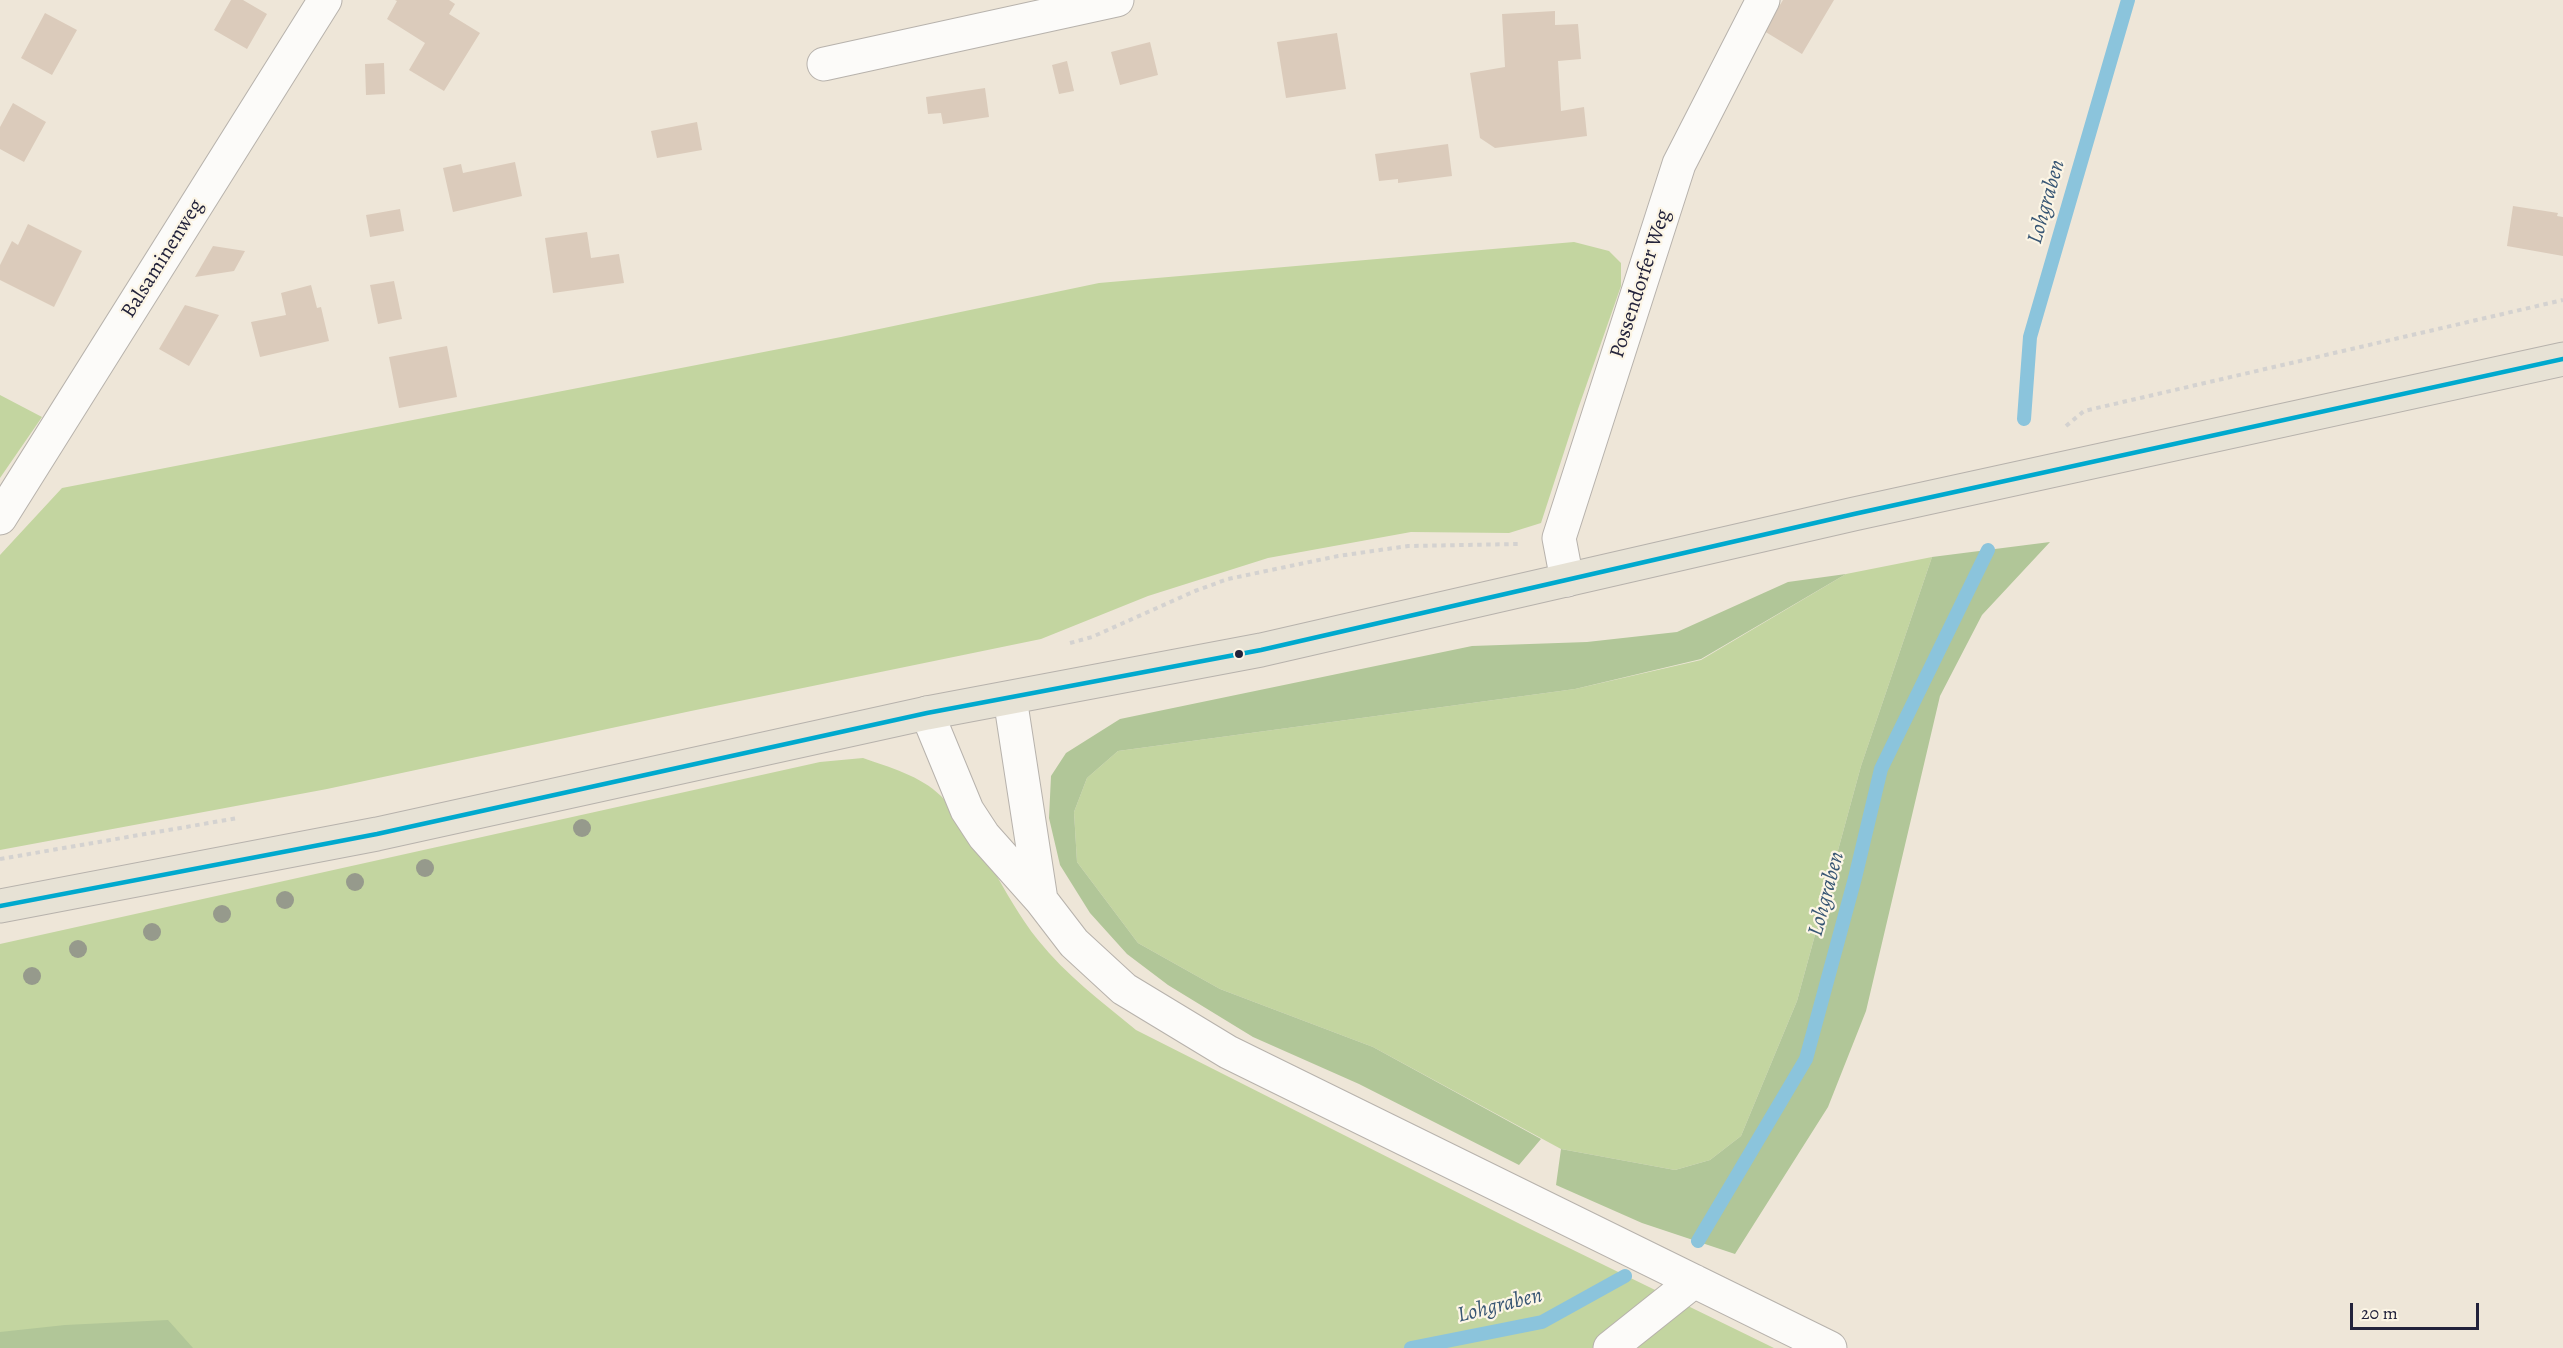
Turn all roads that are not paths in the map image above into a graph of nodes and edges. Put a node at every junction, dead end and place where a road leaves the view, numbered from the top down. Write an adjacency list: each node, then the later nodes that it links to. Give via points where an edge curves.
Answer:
1 (325, 0): 6 (street, Balsaminenweg)
2 (1117, 0): 4 (street)
3 (1763, 0): 7 (street, Possendorfer Weg, via 1679,164 1559,538)
4 (824, 64)
5 (2563, 359): 7 (main road)
6 (0, 518)
7 (1567, 580): 8 (main road, via 1240,655)
8 (1010, 698): 9 (main road); 10 (street)
9 (927, 713): 10 (street, via 967,810 984,836); 11 (main road, via 376,834)
10 (1041, 900): 12 (street, via 1074,943 1124,990 1228,1052)
11 (0, 906)
12 (1694, 1281): 13 (street); 14 (street)
13 (1610, 1348)
14 (1830, 1348)

